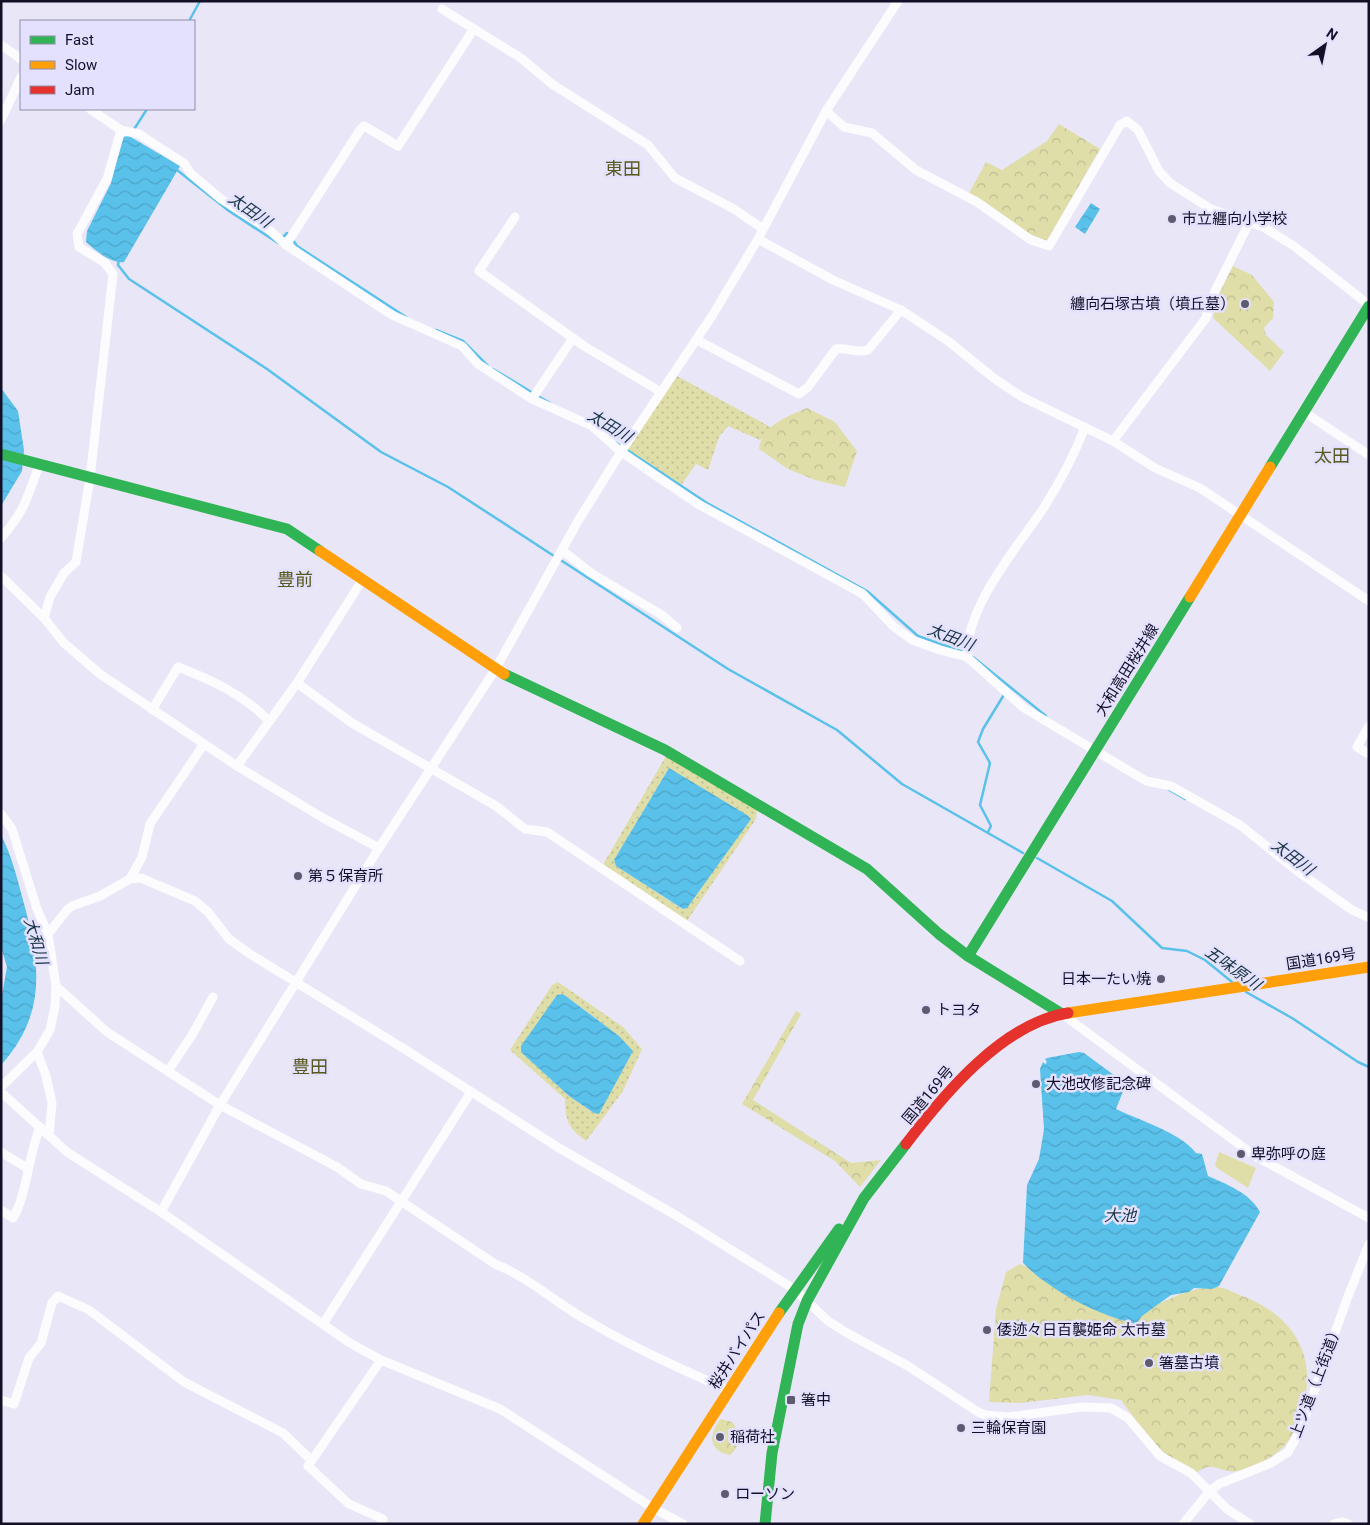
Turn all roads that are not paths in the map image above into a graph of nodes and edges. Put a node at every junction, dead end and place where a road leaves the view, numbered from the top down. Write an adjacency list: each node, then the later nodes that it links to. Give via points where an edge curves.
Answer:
1 (898, 1): 8 (street)
2 (442, 9): 3 (street)
3 (473, 30): 13 (street, via 521,58 552,84 648,146 675,178); 15 (street, via 398,146 364,126 360,130)
4 (1, 45): 5 (street)
5 (20, 58)
6 (20, 79): 9 (street)
7 (91, 110): 10 (street)
8 (826, 111): 12 (street, via 844,126 872,133 916,170 977,202 1031,240 1049,246 1120,125 1127,121 1138,130 1170,183 1211,209); 13 (street)
9 (1, 120)
10 (121, 130): 15 (street, via 139,134 185,164 190,173 221,199 266,227); 29 (street, via 107,179 77,234 80,247 105,263 113,274)
11 (515, 217): 18 (street, via 479,271)
12 (1249, 223): 16 (street, via 1263,227 1294,246); 24 (street, via 1215,291 1206,318)
13 (764, 229): 14 (street)
14 (758, 239): 17 (street, via 833,280); 19 (street)
15 (286, 245): 21 (street, via 392,316 462,346 478,364)
16 (1369, 306): 22 (main road, 大和高田桜井線)
17 (901, 310): 19 (street, via 868,350 836,349 808,387 799,394); 23 (street, via 1022,397)
18 (573, 338): 20 (street); 21 (street)
19 (697, 340): 20 (street)
20 (661, 392): 25 (street)
21 (532, 399): 25 (street, via 592,426)
22 (1304, 412): 27 (street); 30 (main road, 大和高田桜井線)
23 (1085, 427): 24 (street); 38 (street, via 1066,472 1005,561 970,628)
24 (1113, 441): 30 (street, via 1155,468 1196,486)
25 (621, 452): 32 (street); 38 (street, via 698,504 863,594 893,626 912,640)
26 (1, 454): 28 (main road)
27 (1369, 455)
28 (36, 464): 29 (main road); 31 (street, via 30,498)
29 (90, 478): 34 (main road, via 288,529); 36 (street, via 76,562 64,573 50,597)
30 (1242, 514): 35 (street); 45 (main road, 大和高田桜井線)
31 (1, 538)
32 (562, 550): 37 (street, via 591,573 662,615); 39 (street)
33 (1, 576): 36 (street)
34 (363, 578): 39 (main road); 40 (street)
35 (1369, 601)
36 (44, 618): 41 (street, via 64,643 100,674)
37 (677, 628)
38 (967, 656): 45 (street, via 1024,708)
39 (495, 670): 48 (street); 54 (main road, via 665,750 867,869 938,934)
40 (297, 683): 42 (street); 48 (street, via 352,723)
41 (152, 710): 42 (street, via 178,667 209,679 252,704); 44 (street)
42 (269, 721): 47 (street)
43 (1369, 726): 46 (street, via 1356,746)
44 (204, 744): 47 (street); 51 (street, via 150,824 142,857)
45 (1095, 750): 52 (street, via 1146,781 1171,786 1240,825 1296,870 1352,910); 54 (main road, 大和高田桜井線)
46 (1369, 754)
47 (237, 766): 50 (street)
48 (431, 768): 50 (street); 55 (street, via 496,806 525,829 547,832)
49 (1, 814): 53 (street, via 12,829)
50 (379, 848): 57 (street)
51 (130, 879): 53 (street, via 67,910); 57 (street, via 141,878 195,901 229,939)
52 (1369, 918)
53 (48, 934): 58 (street)
54 (968, 956): 61 (main road)
55 (740, 960)
56 (1369, 967): 60 (main road, 国道169号)
57 (295, 981): 67 (street); 68 (street)
58 (56, 986): 63 (street, via 50,1030); 64 (street, via 107,1032)
59 (213, 997): 64 (street)
60 (1097, 1009): 61 (main road, 国道169号); 62 (street, via 1082,1020)
61 (1062, 1014): 62 (street); 73 (main road, 国道169号, via 1024,1029 981,1059 922,1124)
62 (1084, 1028): 77 (street, via 1255,1156)
63 (37, 1052): 65 (street); 70 (street, via 52,1103)
64 (168, 1071): 68 (street)
65 (1, 1087)
66 (1, 1092): 69 (street)
67 (471, 1092): 74 (street); 79 (street)
68 (220, 1105): 74 (street, via 330,1162 361,1184 386,1191); 76 (street)
69 (40, 1127): 70 (street); 72 (street)
70 (49, 1135): 76 (street, via 67,1152)
71 (1, 1152): 72 (street)
72 (27, 1168): 75 (street, via 13,1218)
73 (864, 1198): 79 (main road, 桜井バイパス); 80 (main road, 国道169号)
74 (402, 1201): 81 (street); 83 (street, via 588,1322)
75 (1, 1210)
76 (161, 1212): 81 (street)
77 (1369, 1218)
78 (1369, 1244): 86 (street, 上ツ道（上街道）, via 1300,1431 1288,1452 1271,1463 1225,1481)
79 (794, 1290): 80 (street); 83 (main road, 桜井バイパス)
80 (807, 1301): 86 (street, via 847,1333 908,1366 985,1415 1008,1417 1082,1407 1111,1408 1128,1418 1160,1456 1191,1473); 91 (main road, 国道169号, via 790,1350 772,1453)
81 (323, 1324): 82 (street)
82 (381, 1360): 85 (street); 87 (street, via 500,1409)
83 (728, 1390): 87 (main road, 桜井バイパス)
84 (1, 1400): 85 (street, via 14,1404 29,1358 40,1343 52,1303 58,1296 89,1310 184,1382 283,1433)
85 (312, 1460): 88 (street, via 308,1466 310,1470 349,1504 383,1519)
86 (1209, 1492): 92 (street, 上ツ道（上街道）); 93 (street)
87 (653, 1508): 89 (main road, 桜井バイパス); 90 (street)
88 (382, 1524)
89 (643, 1524)
90 (683, 1524)
91 (765, 1524)
92 (1183, 1524)
93 (1250, 1524)
94 (1334, 1524): 95 (street)
95 (1348, 1524)

